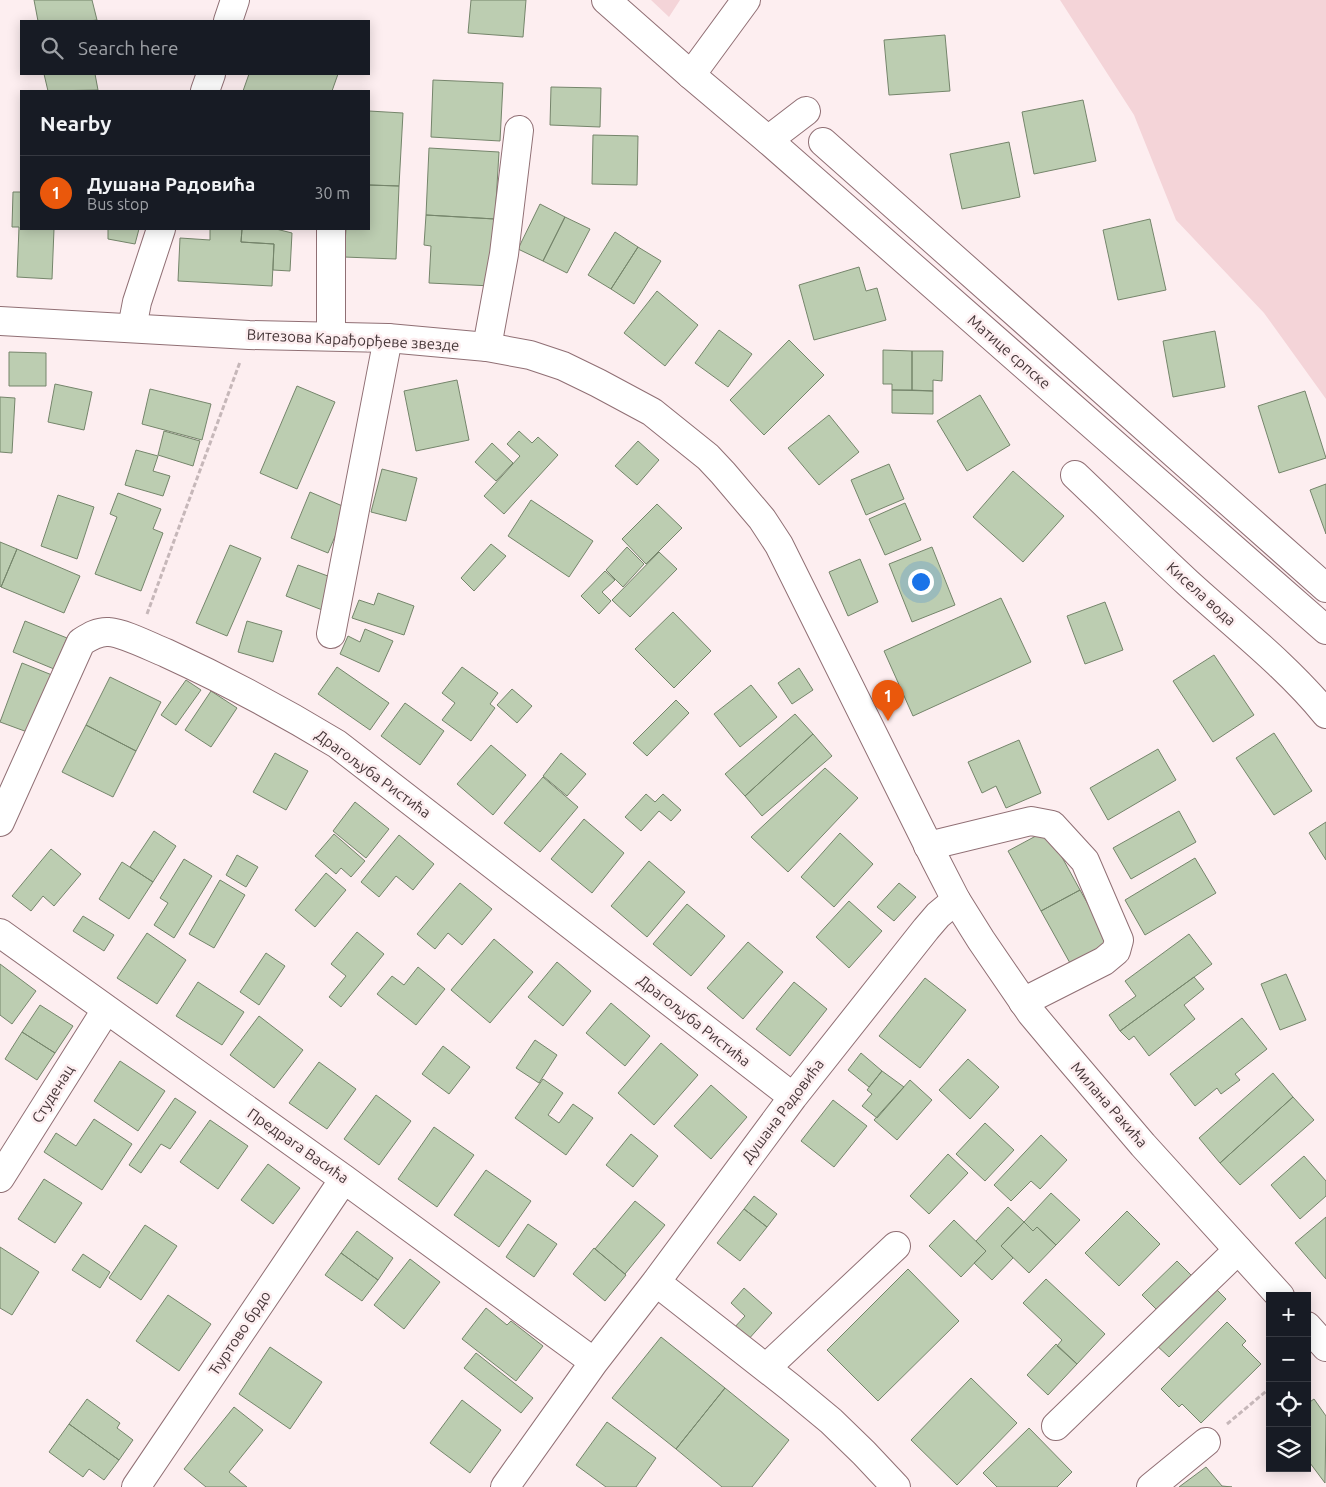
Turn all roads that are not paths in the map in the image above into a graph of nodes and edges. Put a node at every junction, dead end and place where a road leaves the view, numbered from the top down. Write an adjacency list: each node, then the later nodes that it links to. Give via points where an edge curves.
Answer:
1 (235, 0): 4 (street)
2 (606, 0): 6 (street, Матице српске)
3 (746, 0): 6 (street)
4 (228, 20)
5 (211, 75): 7 (street)
6 (691, 75): 10 (street, Матице српске)
7 (205, 90)
8 (806, 111): 10 (street)
9 (518, 130): 18 (street, via 504,254)
10 (768, 140): 21 (street, Матице српске)
11 (823, 142): 20 (street)
12 (161, 230): 15 (street, via 137,302)
13 (331, 230): 16 (street)
14 (0, 322): 15 (street, Витезова Карађорђеве звезде)
15 (132, 328): 16 (street, Витезова Карађорђеве звезде)
16 (331, 336): 17 (street, Витезова Карађорђеве звезде)
17 (388, 338): 18 (street, Витезова Карађорђеве звезде); 22 (street)
18 (487, 347): 25 (street, Витезова Карађорђеве звезде, via 530,355 563,366 652,412 708,457 737,488 779,545)
19 (1075, 475): 23 (street, Кисела вода, via 1254,641)
20 (1326, 588)
21 (1326, 630)
22 (331, 634)
23 (1326, 714)
24 (0, 822): 30 (street, Драгољуба Ристића, via 81,642 93,634 109,632 137,641 222,679 337,744)
25 (928, 846): 26 (street, Витезова Карађорђеве звезде); 28 (street, via 1031,820 1052,825 1085,861 1119,940 1116,951 1104,961)
26 (956, 900): 28 (street, Милана Ракића); 30 (street, Душана Радовића, via 926,929)
27 (0, 933): 29 (street, Предрага Васића)
28 (1024, 1002): 34 (street, Милана Ракића, via 1137,1138)
29 (106, 1010): 31 (street, Студенац); 32 (street, Предрага Васића)
30 (793, 1097): 35 (street, Душана Радовића)
31 (0, 1178)
32 (344, 1179): 39 (street, Предрага Васића); 43 (street, Ћуртово брдо)
33 (896, 1246): 40 (street)
34 (1238, 1250): 36 (street, Милана Ракића); 41 (street)
35 (656, 1282): 39 (street, Душана Радовића); 40 (street)
36 (1276, 1292)
37 (1311, 1330): 38 (street)
38 (1326, 1347)
39 (594, 1362): 44 (street, Душана Радовића)
40 (766, 1368): 45 (street, via 831,1421)
41 (1056, 1426)
42 (1206, 1442): 46 (street)
43 (136, 1487)
44 (505, 1487)
45 (896, 1487)
46 (1151, 1487)

